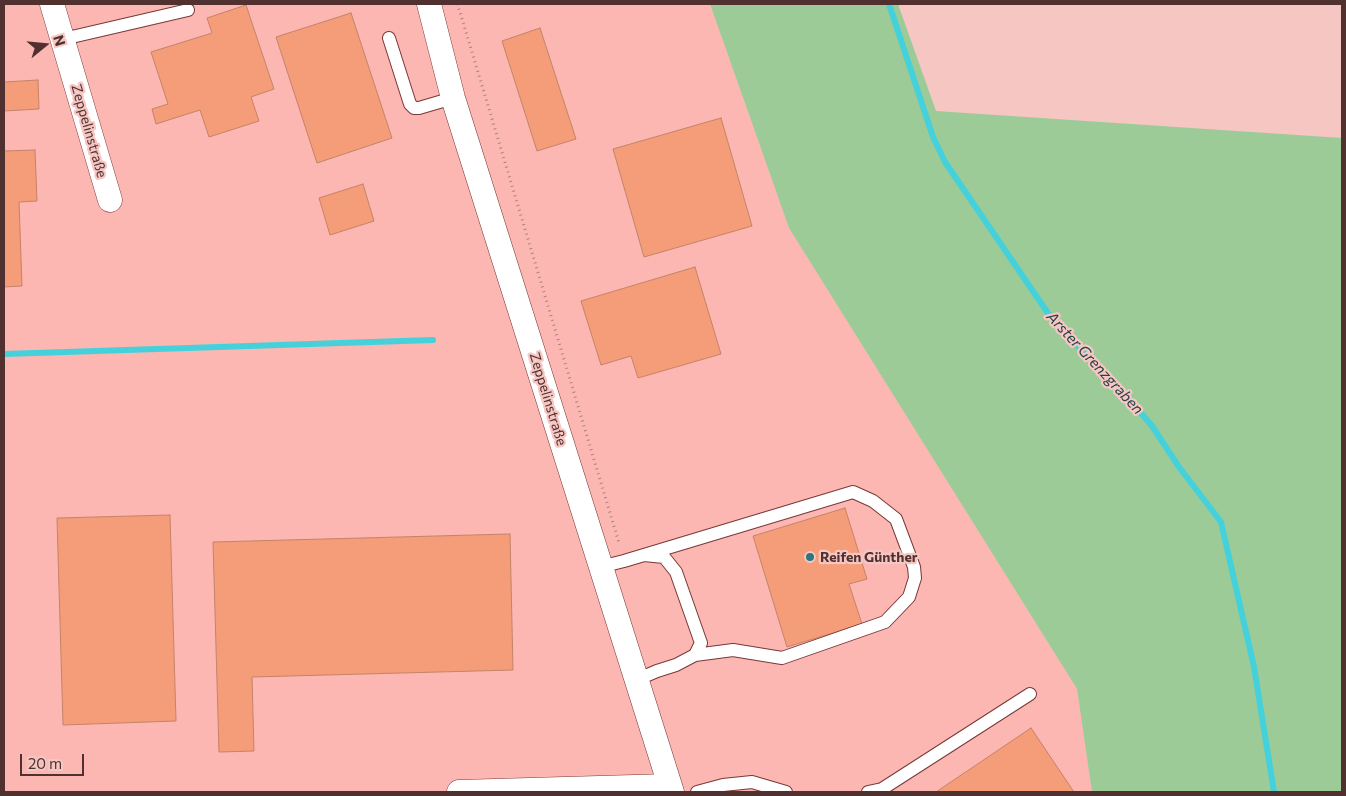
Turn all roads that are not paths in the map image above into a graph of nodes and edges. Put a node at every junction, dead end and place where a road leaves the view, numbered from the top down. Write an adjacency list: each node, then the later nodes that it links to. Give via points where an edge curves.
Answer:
1 (52, 4): 5 (street, Zeppelinstraße)
2 (430, 4): 6 (street, Zeppelinstraße)
3 (188, 10): 5 (lane)
4 (389, 38): 6 (lane, via 414,108)
5 (62, 39): 7 (street, Zeppelinstraße)
6 (453, 98): 9 (street, Zeppelinstraße)
7 (110, 200)
8 (644, 555): 9 (lane); 10 (lane, via 664,557 676,572 701,643); 10 (lane, via 853,492 896,519 916,578 909,597 885,622 782,658 733,650)
9 (600, 567): 11 (street, Zeppelinstraße)
10 (695, 655): 11 (lane)
11 (636, 680): 13 (street, Zeppelinstraße)
12 (1030, 694): 18 (lane, via 882,789)
13 (670, 789): 15 (street)
14 (459, 792): 15 (street)
15 (500, 792)
16 (697, 792): 17 (lane, via 752,782)
17 (786, 792)
18 (868, 792)

